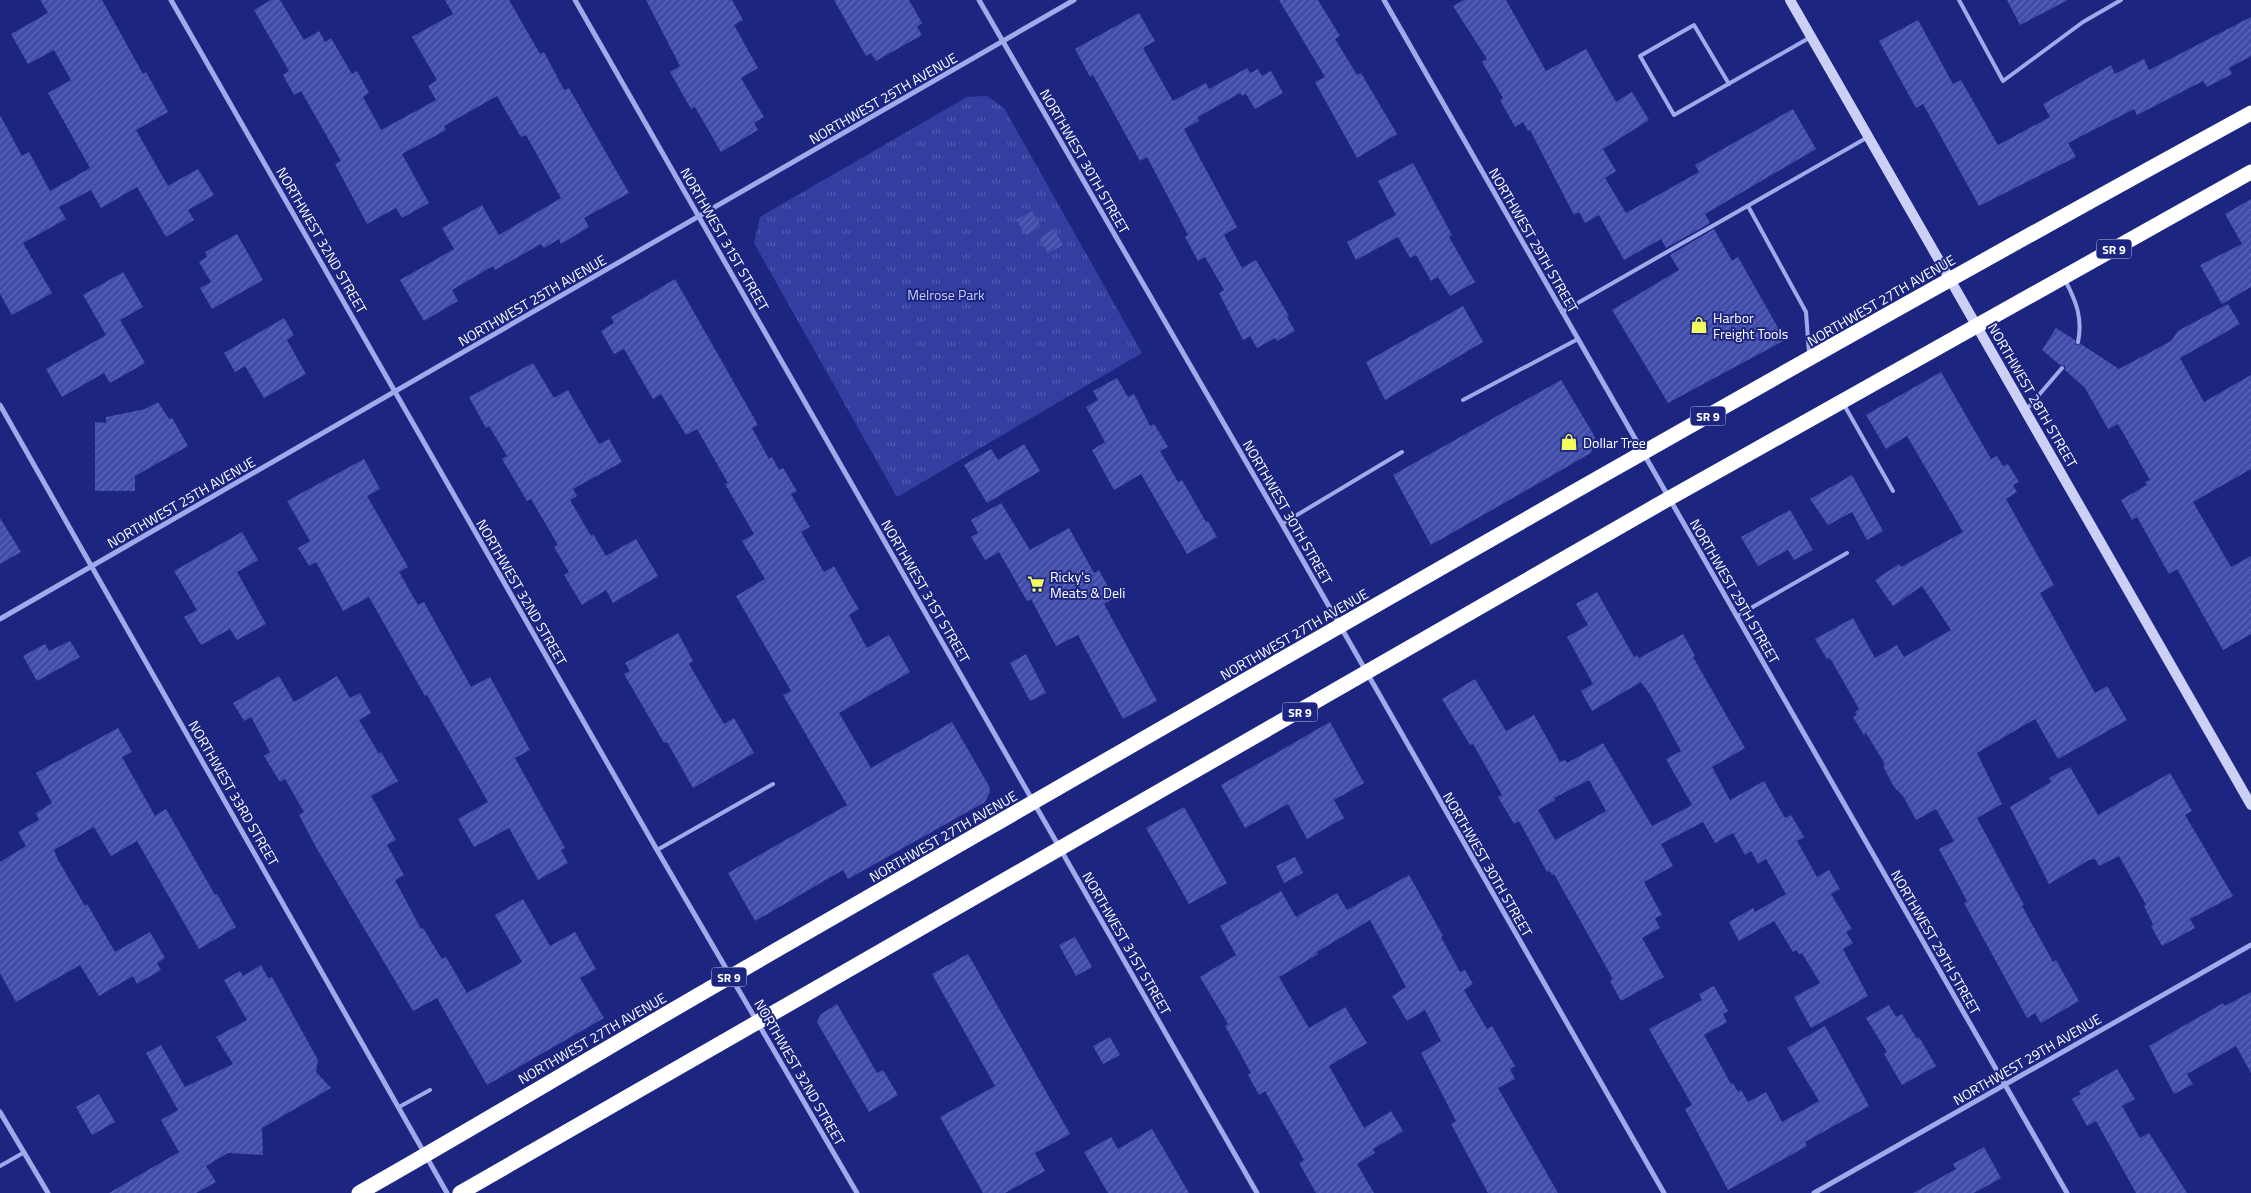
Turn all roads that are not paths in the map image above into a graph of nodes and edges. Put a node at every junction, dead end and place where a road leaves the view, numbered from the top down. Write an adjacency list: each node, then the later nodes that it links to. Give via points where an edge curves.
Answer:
1 (171, 0): 25 (street, NORTHWEST 32ND STREET)
2 (575, 0): 16 (street, NORTHWEST 31ST STREET)
3 (979, 0): 10 (street, NORTHWEST 30TH STREET)
4 (1074, 0): 10 (street, NORTHWEST 25TH AVENUE)
5 (1384, 0): 19 (street, NORTHWEST 29TH STREET)
6 (1790, 0): 9 (street, NORTHWEST 28TH STREET)
7 (1959, 0): 8 (lane, via 2003,81 2083,22)
8 (2121, 0)
9 (1811, 36): 11 (lane); 13 (street, NORTHWEST 28TH STREET)
10 (1002, 42): 16 (street, NORTHWEST 25TH AVENUE); 34 (street, NORTHWEST 30TH STREET)
11 (1729, 84): 11 (lane, via 1674,115 1640,56 1694,24)
12 (2251, 113): 18 (highway, NORTHWEST 27TH AVENUE / SR 9)
13 (1869, 136): 15 (lane); 18 (street, NORTHWEST 28TH STREET)
14 (2251, 172): 17 (highway, SR 9)
15 (1748, 206): 19 (lane); 23 (lane, via 1806,312)
16 (699, 217): 25 (street, NORTHWEST 25TH AVENUE); 42 (street, NORTHWEST 31ST STREET)
17 (2064, 277): 20 (highway, SR 9); 22 (lane, via 2078,304 2081,328)
18 (1950, 279): 20 (street, NORTHWEST 28TH STREET); 23 (highway, NORTHWEST 27TH AVENUE / SR 9)
19 (1562, 312): 21 (street, NORTHWEST 29TH STREET)
20 (1977, 326): 27 (highway, SR 9); 29 (street, NORTHWEST 28TH STREET)
21 (1578, 339): 26 (lane); 31 (street, NORTHWEST 29TH STREET)
22 (2078, 342)
23 (1809, 359): 31 (highway, NORTHWEST 27TH AVENUE / SR 9)
24 (2062, 368): 29 (lane)
25 (395, 391): 36 (street, NORTHWEST 25TH AVENUE); 45 (street, NORTHWEST 32ND STREET)
26 (1463, 400)
27 (1842, 401): 32 (lane); 33 (highway, SR 9)
28 (0, 405): 36 (street, NORTHWEST 33RD STREET)
29 (2026, 410): 43 (street, NORTHWEST 28TH STREET)
30 (1402, 452): 34 (lane)
31 (1642, 454): 33 (street, NORTHWEST 29TH STREET); 39 (highway, NORTHWEST 27TH AVENUE / SR 9)
32 (1893, 491)
33 (1668, 499): 37 (street, NORTHWEST 29TH STREET); 40 (highway, SR 9)
34 (1282, 524): 39 (street, NORTHWEST 30TH STREET)
35 (1847, 553): 37 (lane)
36 (92, 566): 38 (street, NORTHWEST 25TH AVENUE); 51 (street, NORTHWEST 33RD STREET)
37 (1737, 616): 49 (street, NORTHWEST 29TH STREET)
38 (0, 619)
39 (1340, 626): 40 (street, NORTHWEST 30TH STREET); 42 (highway, NORTHWEST 27TH AVENUE / SR 9)
40 (1367, 673): 44 (highway, SR 9); 62 (street, NORTHWEST 30TH STREET)
41 (773, 784): 45 (lane)
42 (1034, 803): 44 (street, NORTHWEST 31ST STREET); 47 (highway, NORTHWEST 27TH AVENUE / SR 9)
43 (2251, 805)
44 (1060, 849): 48 (highway, SR 9); 61 (street, NORTHWEST 31ST STREET)
45 (657, 850): 47 (street, NORTHWEST 32ND STREET)
46 (2251, 945): 49 (street, NORTHWEST 29TH AVENUE)
47 (731, 976): 48 (street, NORTHWEST 32ND STREET); 54 (highway, NORTHWEST 27TH AVENUE / SR 9)
48 (758, 1023): 59 (highway, SR 9); 60 (street, NORTHWEST 32ND STREET)
49 (2004, 1084): 63 (street, NORTHWEST 29TH AVENUE); 64 (street, NORTHWEST 29TH STREET)
50 (430, 1090): 51 (lane)
51 (399, 1107): 54 (street, NORTHWEST 33RD STREET)
52 (0, 1112): 53 (street)
53 (23, 1153): 55 (lane); 56 (street)
54 (426, 1154): 57 (highway, NORTHWEST 27TH AVENUE / SR 9); 58 (street, NORTHWEST 33RD STREET)
55 (0, 1166)
56 (48, 1193)
57 (359, 1193)
58 (447, 1193)
59 (460, 1193)
60 (857, 1193)
61 (1257, 1193)
62 (1664, 1193)
63 (1814, 1193)
64 (2067, 1193)

